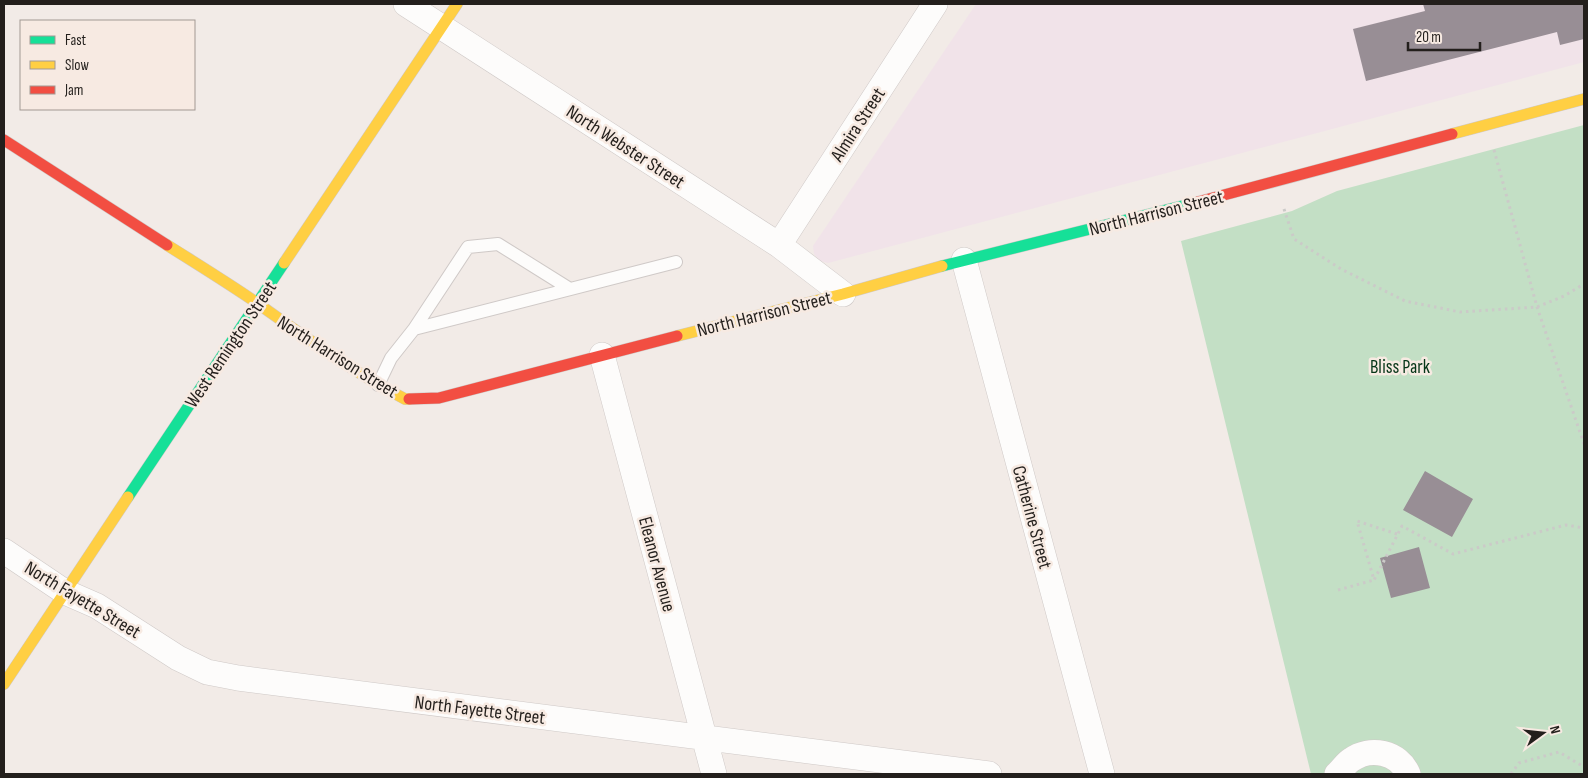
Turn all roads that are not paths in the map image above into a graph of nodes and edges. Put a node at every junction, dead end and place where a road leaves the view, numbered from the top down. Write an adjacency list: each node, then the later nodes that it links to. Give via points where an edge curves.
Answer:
1 (406, 4): 4 (street, North Webster Street)
2 (457, 4): 4 (street, West Remington Street)
3 (935, 4): 7 (street, Almira Street)
4 (442, 27): 7 (street, North Webster Street); 12 (street, West Remington Street)
5 (1584, 99): 8 (street, North Harrison Street)
6 (4, 140): 12 (street, North Harrison Street)
7 (780, 245): 11 (street, North Webster Street)
8 (964, 260): 11 (street, North Harrison Street); 22 (street, Catherine Street)
9 (676, 262): 10 (lane)
10 (570, 289): 13 (lane); 13 (lane, via 498,244 468,247)
11 (843, 294): 14 (street, North Harrison Street)
12 (257, 303): 15 (street, North Harrison Street); 17 (street, West Remington Street)
13 (414, 329): 15 (lane, via 392,358)
14 (602, 355): 15 (street, North Harrison Street, via 439,398 405,398); 19 (street, Eleanor Avenue)
15 (378, 385)
16 (4, 551): 17 (street, North Fayette Street)
17 (66, 592): 18 (street, West Remington Street); 19 (street, North Fayette Street, via 97,606 178,658 207,672)
18 (4, 684)
19 (704, 738): 20 (street, Eleanor Avenue); 21 (street, North Fayette Street)
20 (714, 774)
21 (989, 774)
22 (1102, 774)
23 (1337, 774): 24 (street, via 1352,759 1384,752 1397,759)
24 (1408, 774)

